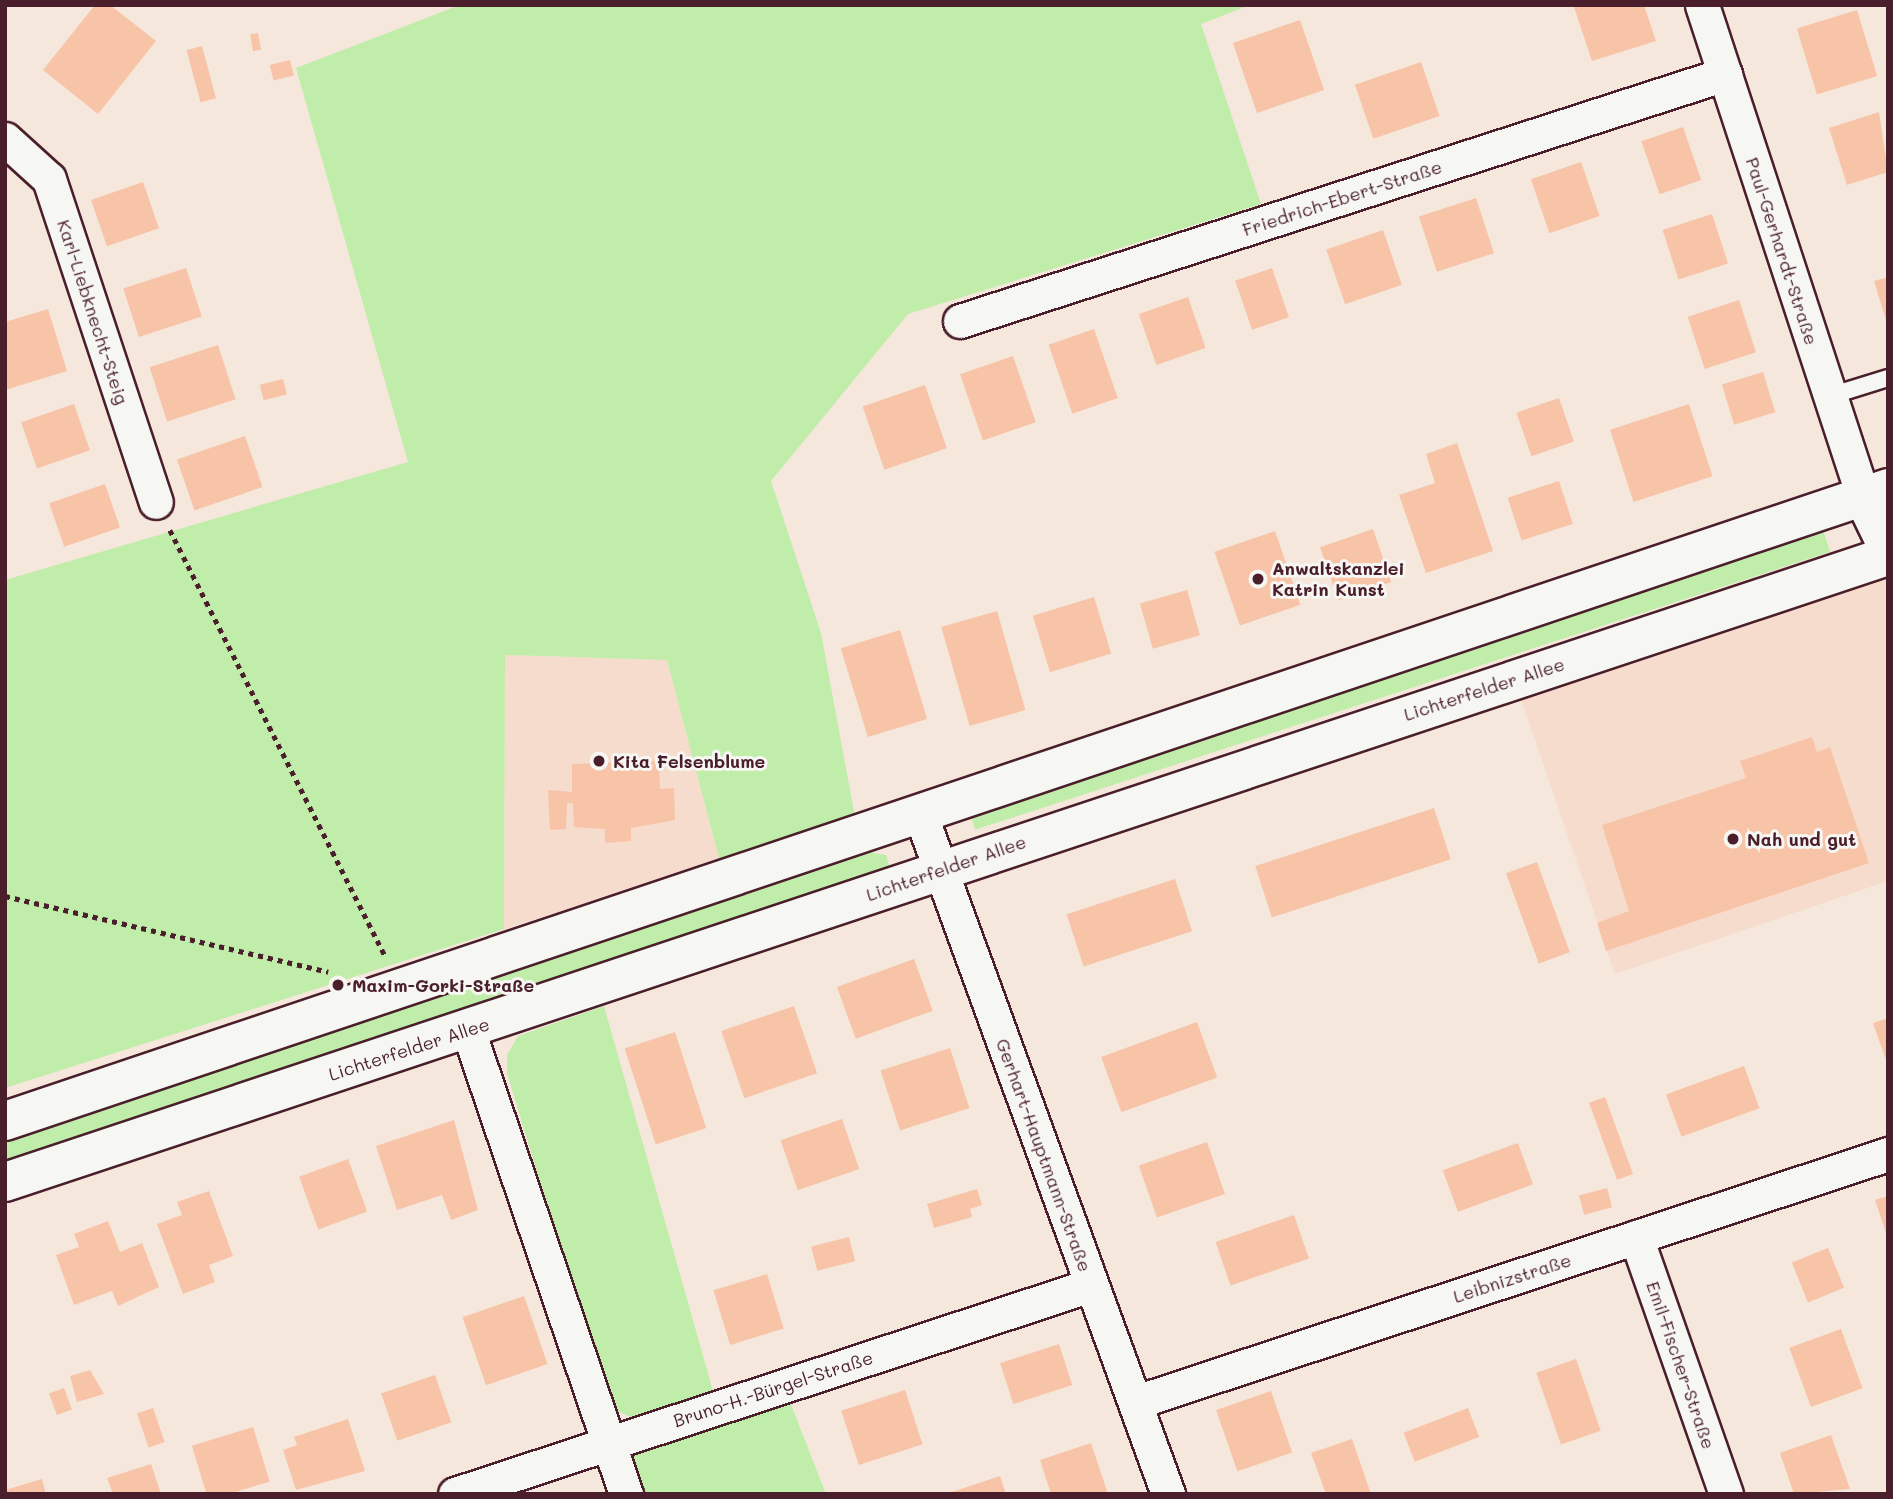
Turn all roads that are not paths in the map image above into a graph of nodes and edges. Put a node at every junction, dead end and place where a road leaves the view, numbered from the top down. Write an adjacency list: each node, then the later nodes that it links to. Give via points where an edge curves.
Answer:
1 (1702, 5): 2 (street, Paul-Gerhardt-Straße)
2 (1725, 74): 4 (street, Friedrich-Ebert-Straße); 6 (street, Paul-Gerhardt-Straße)
3 (5, 139): 8 (street, Karl-Liebknecht-Steig, via 49,179)
4 (960, 321)
5 (1888, 378): 6 (lane)
6 (1830, 396): 7 (street, Paul-Gerhardt-Straße)
7 (1875, 492): 9 (main road); 11 (main road)
8 (156, 502)
9 (1888, 548)
10 (1888, 556): 12 (main road, Lichterfelder Allee)
11 (921, 816): 12 (street, Gerhart-Hauptmann-Straße); 14 (main road)
12 (941, 869): 13 (main road, Lichterfelder Allee); 18 (street, Gerhart-Hauptmann-Straße)
13 (468, 1030): 16 (main road, Lichterfelder Allee); 20 (street)
14 (5, 1121)
15 (1888, 1154): 17 (street, Leibnizstraße)
16 (5, 1182)
17 (1636, 1237): 19 (street, Leibnizstraße); 24 (street, Emil-Fischer-Straße)
18 (1091, 1285): 19 (street, Gerhart-Hauptmann-Straße); 20 (street, Bruno-H.-Bürgel-Straße)
19 (1136, 1402): 23 (street, Gerhart-Hauptmann-Straße)
20 (606, 1443): 21 (street, Bruno-H.-Bürgel-Straße); 22 (street)
21 (454, 1494)
22 (625, 1494)
23 (1168, 1494)
24 (1726, 1494)

